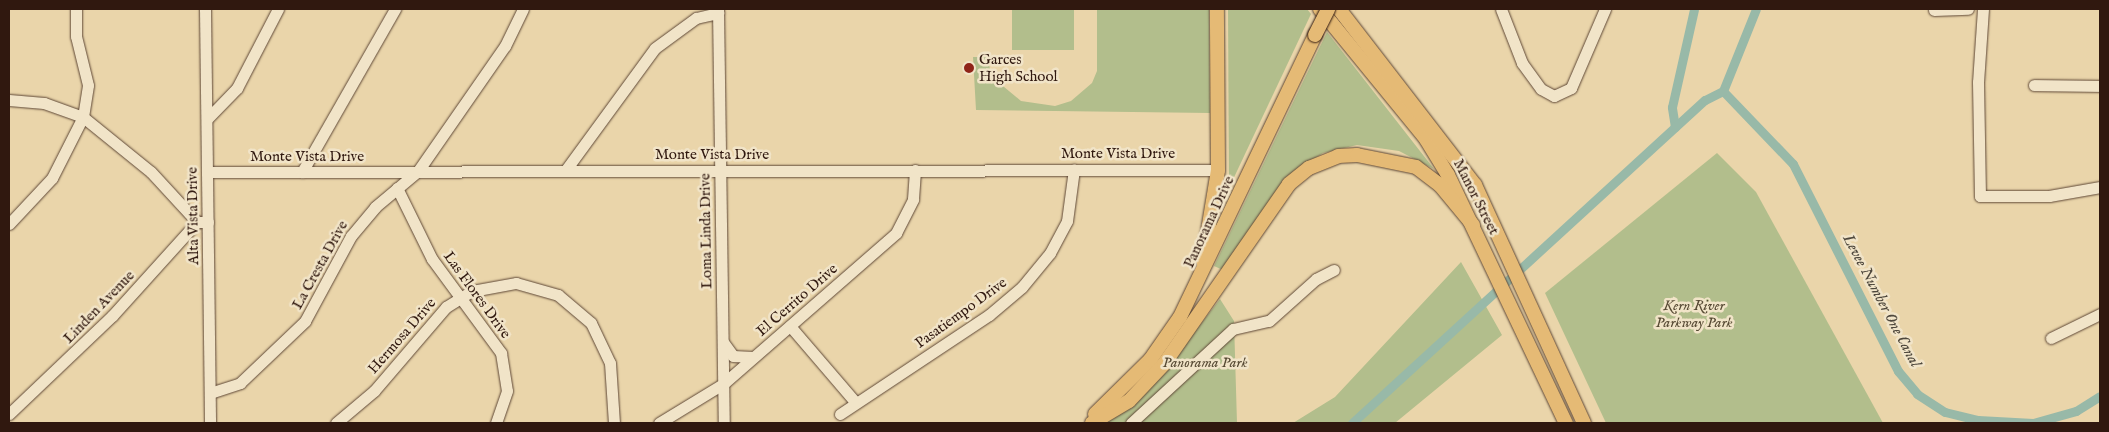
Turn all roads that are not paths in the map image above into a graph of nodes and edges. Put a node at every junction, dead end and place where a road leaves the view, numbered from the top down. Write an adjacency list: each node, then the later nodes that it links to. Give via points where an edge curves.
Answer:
1 (76, 9): 19 (street, via 76,36 88,85)
2 (205, 9): 20 (street, Alta Vista Drive)
3 (278, 9): 20 (street, via 237,88)
4 (394, 9): 28 (street)
5 (524, 9): 25 (street, La Cresta Drive, via 505,46)
6 (1216, 9): 24 (main road)
7 (1320, 9): 33 (main road, Manor Street, via 1426,139)
8 (1328, 9): 35 (main road, Panorama Drive, bridge)
9 (1339, 9): 59 (main road, Manor Street, via 1458,159 1523,286)
10 (1501, 9): 11 (street, via 1512,43 1540,89 1554,96 1571,88)
11 (1605, 9)
12 (1968, 9): 14 (street)
13 (1983, 9): 29 (street, via 1978,82 1980,196 2049,196)
14 (1934, 10)
15 (718, 11): 22 (street, Loma Linda Drive); 26 (street, via 696,18 655,48)
16 (2034, 85): 17 (street)
17 (2100, 86)
18 (9, 100): 19 (street, via 44,103)
19 (83, 117): 31 (street, via 151,172); 32 (street, via 52,178)
20 (207, 119): 27 (street, Alta Vista Drive)
21 (1074, 169): 23 (street, Monte Vista Drive); 24 (street, Monte Vista Drive); 46 (street, Pasatiempo Drive, via 1072,205 1064,228 1022,287 989,315)
22 (719, 170): 23 (street, Monte Vista Drive); 26 (street, Monte Vista Drive); 40 (street, Loma Linda Drive)
23 (915, 170): 38 (street, El Cerrito Drive, via 912,205 896,233)
24 (1218, 170): 35 (main road)
25 (418, 171): 26 (street, Monte Vista Drive); 28 (street, Monte Vista Drive); 30 (street, La Cresta Drive)
26 (565, 171)
27 (208, 172): 28 (street, Monte Vista Drive); 31 (street, Alta Vista Drive)
28 (302, 172)
29 (2100, 187)
30 (397, 188): 36 (street, Las Flores Drive, via 422,243); 45 (street, La Cresta Drive, via 351,236 316,306 293,336 240,383)
31 (202, 222): 45 (street, Alta Vista Drive); 47 (street, Linden Avenue, via 112,316)
32 (9, 224)
33 (1472, 225): 56 (main road, via 1440,185 1416,168 1357,155 1338,156 1310,168 1289,184 1164,364 1128,401); 58 (main road, Manor Street)
34 (1334, 270): 43 (street, via 1320,276 1269,321 1233,329)
35 (1199, 282): 55 (main road, Panorama Drive, via 1150,360)
36 (460, 296): 50 (street, Hermosa Drive, via 434,318 374,391); 51 (street, Las Flores Drive, via 495,341 505,364 507,391); 52 (street, Hermosa Drive, via 486,286 516,283 543,289 571,303 591,323 606,350 614,380)
37 (2100, 314): 39 (street)
38 (790, 326): 41 (street, El Cerrito Drive); 46 (street)
39 (2051, 338)
40 (723, 342): 41 (street, via 733,356); 44 (street, Loma Linda Drive)
41 (755, 356): 44 (street, El Cerrito Drive)
42 (1219, 358): 43 (street)
43 (1202, 360): 57 (street)
44 (723, 384): 53 (street, El Cerrito Drive); 54 (street, Loma Linda Drive)
45 (210, 393): 49 (street, Alta Vista Drive)
46 (856, 403): 48 (street, Pasatiempo Drive)
47 (9, 414)
48 (840, 414)
49 (210, 423)
50 (336, 423)
51 (496, 423)
52 (614, 423)
53 (659, 423)
54 (724, 423)
55 (1084, 423)
56 (1092, 423)
57 (1131, 423)
58 (1566, 423)
59 (1584, 423)

